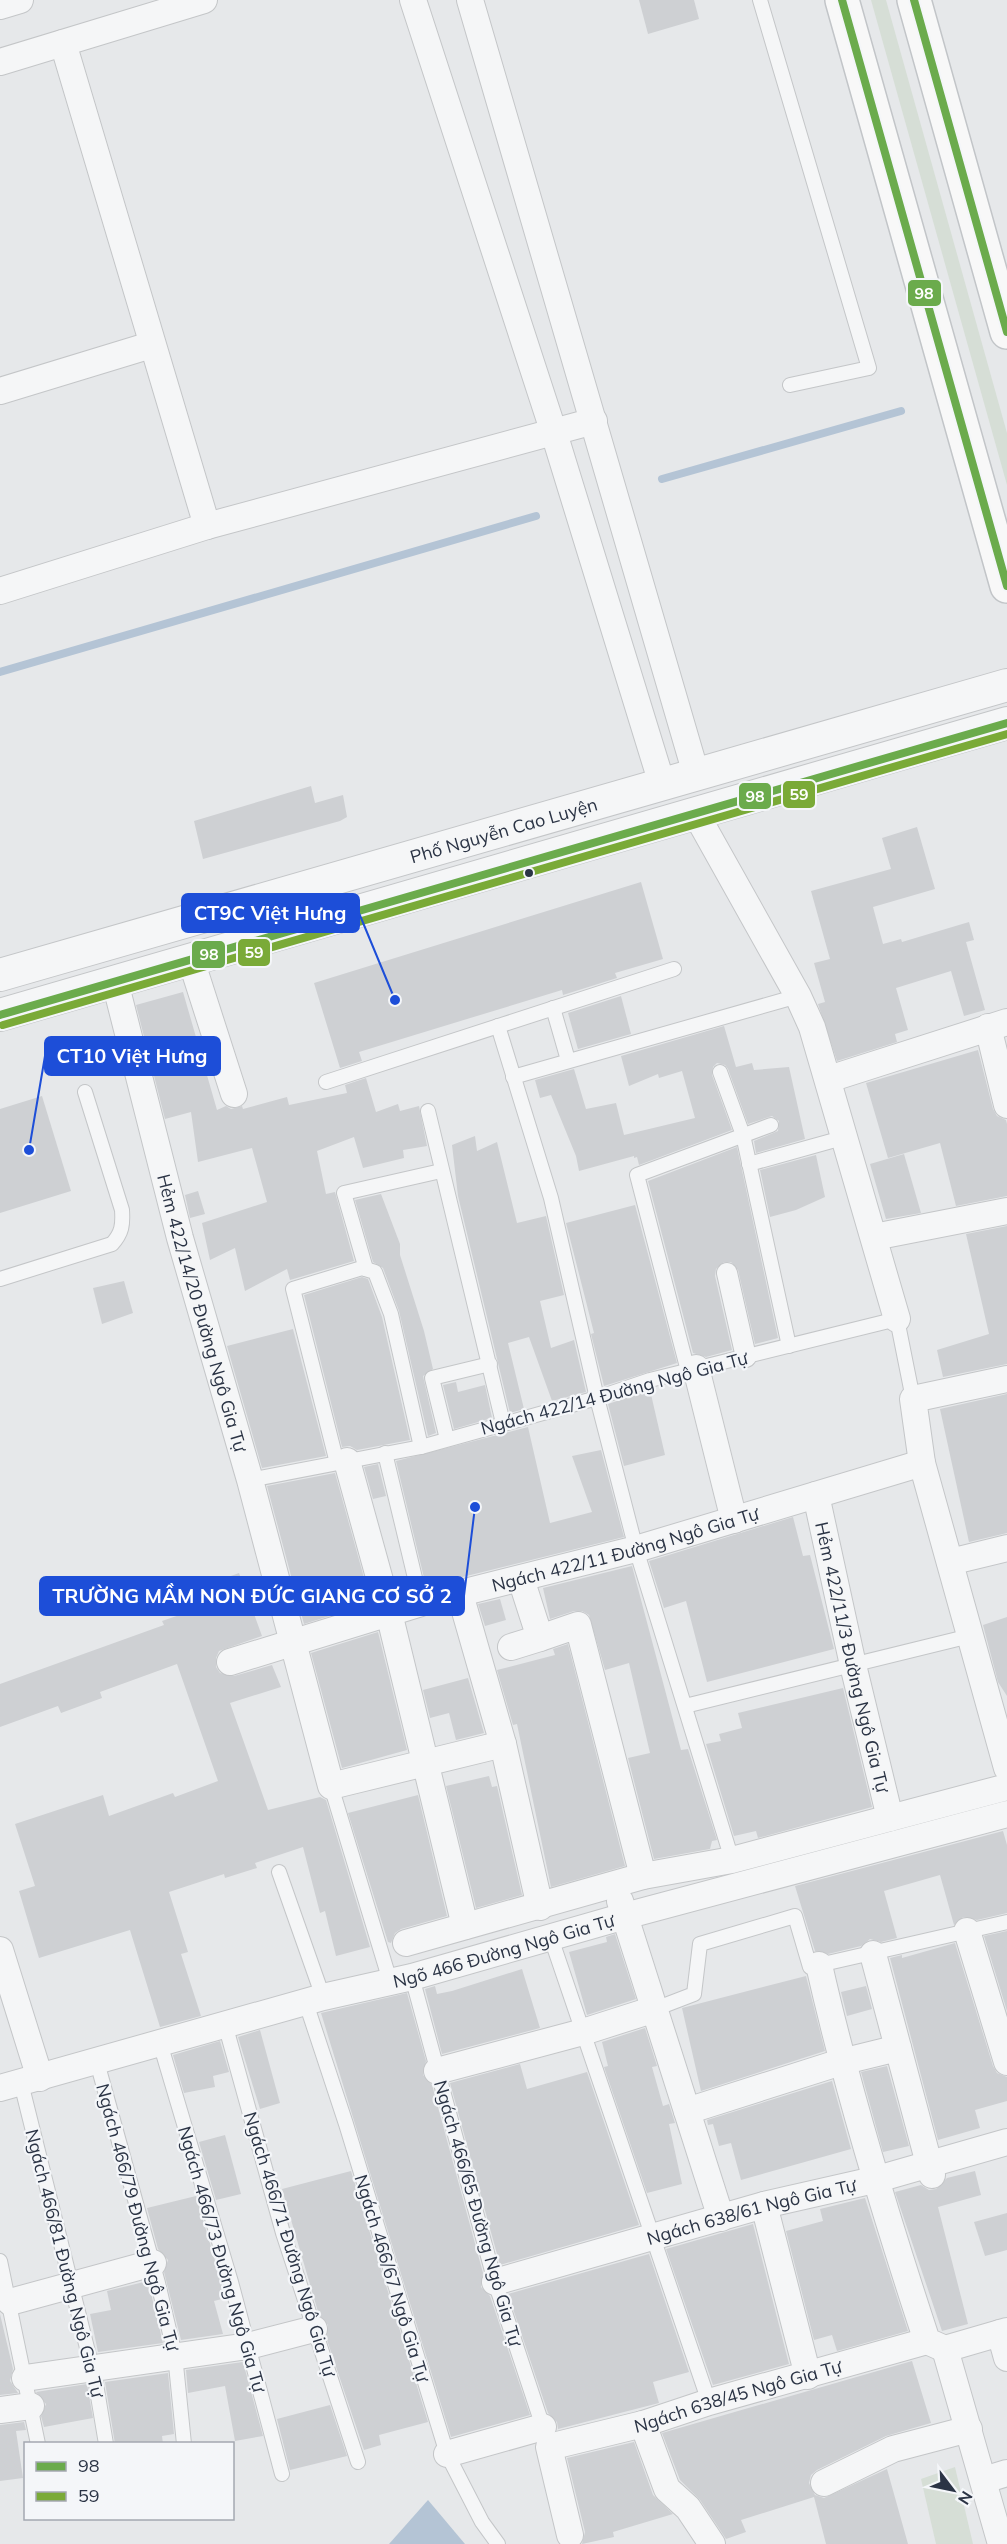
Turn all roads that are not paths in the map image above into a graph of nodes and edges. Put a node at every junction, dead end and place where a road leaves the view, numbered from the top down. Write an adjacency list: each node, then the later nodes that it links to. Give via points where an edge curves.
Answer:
1 (20, 0): 8 (street)
2 (204, 0): 9 (street)
3 (413, 0): 16 (street)
4 (470, 0): 15 (street)
5 (760, 0): 13 (lane, via 869,368)
6 (843, 0): 18 (main road)
7 (914, 0): 11 (main road)
8 (0, 6)
9 (63, 43): 10 (street); 12 (street)
10 (0, 62)
11 (1007, 332)
12 (151, 345): 14 (street); 17 (street)
13 (790, 385)
14 (0, 391)
15 (594, 422): 16 (street); 22 (street)
16 (554, 433): 17 (street); 23 (street)
17 (207, 526): 19 (street)
18 (1007, 585)
19 (0, 591)
20 (1007, 685): 22 (street, Phố Nguyễn Cao Luyện)
21 (1007, 723): 24 (street)
22 (696, 774): 23 (street, Phố Nguyễn Cao Luyện)
23 (662, 784): 27 (street, Phố Nguyễn Cao Luyện)
24 (696, 814): 25 (street); 29 (street)
25 (191, 960): 28 (street); 40 (street)
26 (674, 969): 30 (lane)
27 (0, 975)
28 (115, 982): 31 (street); 67 (street, Hẻm 422/14/20 Đường Ngô Gia Tự, via 190,1273)
29 (798, 996): 34 (lane); 37 (street)
30 (553, 1008): 33 (lane); 34 (lane)
31 (0, 1015)
32 (997, 1025): 37 (street); 41 (street)
33 (498, 1026): 36 (lane); 38 (lane)
34 (568, 1060): 36 (lane)
35 (720, 1072): 44 (lane)
36 (513, 1077): 59 (lane, via 551,1198)
37 (829, 1079): 45 (street)
38 (326, 1082)
39 (85, 1092): 52 (lane, via 122,1210 119,1235 111,1244)
40 (234, 1094)
41 (1007, 1105)
42 (428, 1111): 47 (lane)
43 (771, 1125): 44 (lane)
44 (743, 1135): 46 (lane); 57 (lane, via 637,1175)
45 (846, 1137): 46 (lane); 49 (street)
46 (749, 1164): 54 (lane)
47 (441, 1171): 50 (lane, via 344,1193); 56 (lane)
48 (1007, 1211): 49 (street)
49 (874, 1237): 53 (street)
50 (369, 1269): 63 (lane, via 391,1314); 65 (lane, via 292,1289)
51 (727, 1273): 55 (street)
52 (0, 1279)
53 (897, 1319): 54 (lane, Ngách 422/14 Đường Ngô Gia Tự); 60 (lane)
54 (789, 1346): 55 (lane, Ngách 422/14 Đường Ngô Gia Tự)
55 (746, 1357): 57 (lane, Ngách 422/14 Đường Ngô Gia Tự)
56 (490, 1365): 61 (lane); 62 (lane, via 432,1378)
57 (692, 1370): 59 (lane, Ngách 422/14 Đường Ngô Gia Tự); 69 (street)
58 (1007, 1379): 60 (street)
59 (597, 1398): 61 (lane, Ngách 422/14 Đường Ngô Gia Tự); 71 (lane)
60 (914, 1399): 66 (street)
61 (503, 1424): 62 (lane, Ngách 422/14 Đường Ngô Gia Tự)
62 (447, 1439): 63 (lane, Ngách 422/14 Đường Ngô Gia Tự)
63 (421, 1447): 64 (lane, Ngách 422/14 Đường Ngô Gia Tự)
64 (386, 1453): 65 (lane, Ngách 422/14 Đường Ngô Gia Tự); 75 (lane)
65 (342, 1462): 67 (lane, Ngách 422/14 Đường Ngô Gia Tự); 76 (street)
66 (922, 1463): 68 (street, Ngách 422/11 Đường Ngô Gia Tự); 72 (street)
67 (250, 1480): 79 (street, Hẻm 422/14/20 Đường Ngô Gia Tự)
68 (816, 1495): 69 (street, Ngách 422/11 Đường Ngô Gia Tự); 82 (street, Hẻm 422/11/3 Đường Ngô Gia Tự)
69 (734, 1520): 71 (street, Ngách 422/11 Đường Ngô Gia Tự)
70 (1007, 1548): 72 (street)
71 (636, 1549): 73 (street, Ngách 422/11 Đường Ngô Gia Tự); 83 (lane)
72 (950, 1562): 77 (street)
73 (521, 1579): 74 (street, Ngách 422/11 Đường Ngô Gia Tự); 78 (street)
74 (460, 1594): 75 (street, Ngách 422/11 Đường Ngô Gia Tự); 84 (street)
75 (421, 1603): 76 (street, Ngách 422/11 Đường Ngô Gia Tự)
76 (389, 1613): 79 (street, Ngách 422/11 Đường Ngô Gia Tự); 85 (street)
77 (970, 1636): 82 (lane); 86 (street)
78 (540, 1638): 80 (street); 93 (street, via 578,1624)
79 (293, 1642): 81 (street, Ngách 422/11 Đường Ngô Gia Tự); 87 (street, Hẻm 422/14/20 Đường Ngô Gia Tự)
80 (511, 1647)
81 (230, 1662)
82 (853, 1665): 83 (lane); 90 (street, Hẻm 422/11/3 Đường Ngô Gia Tự)
83 (685, 1706): 91 (lane)
84 (503, 1743): 85 (street); 96 (street)
85 (424, 1764): 87 (street); 99 (street)
86 (1007, 1768)
87 (331, 1786): 106 (lane, Ngách 466/65 Đường Ngô Gia Tự)
88 (1007, 1787): 90 (street)
89 (1007, 1814): 95 (street, Ngõ 466 Đường Ngô Gia Tự)
90 (890, 1818): 91 (street)
91 (732, 1860): 93 (street); 95 (lane)
92 (279, 1872): 107 (lane, Ngách 466/67 Ngô Gia Tự)
93 (643, 1876): 94 (street)
94 (615, 1885): 96 (street); 97 (street)
95 (741, 1887): 97 (street, Ngõ 466 Đường Ngô Gia Tự)
96 (540, 1907): 99 (street)
97 (625, 1916): 101 (street, Ngõ 466 Đường Ngô Gia Tự); 108 (street)
98 (1007, 1922): 100 (lane)
99 (465, 1926): 102 (street)
100 (967, 1931): 104 (lane); 115 (street)
101 (551, 1938): 106 (street, Ngõ 466 Đường Ngô Gia Tự); 110 (lane)
102 (406, 1943)
103 (0, 1950): 117 (street)
104 (873, 1954): 105 (lane); 112 (street)
105 (819, 1965): 108 (lane, via 810,1967 795,1916 699,1944 694,1994); 114 (street)
106 (401, 1979): 107 (street, Ngõ 466 Đường Ngô Gia Tự); 116 (lane, Ngách 466/65 Đường Ngô Gia Tự)
107 (315, 2000): 109 (street, Ngõ 466 Đường Ngô Gia Tự); 150 (lane, Ngách 466/67 Ngô Gia Tự, via 346,2124)
108 (655, 2009): 110 (street); 118 (street)
109 (225, 2024): 111 (street, Ngõ 466 Đường Ngô Gia Tự); 132 (lane, Ngách 466/71 Đường Ngô Gia Tự)
110 (583, 2032): 116 (street); 126 (lane)
111 (160, 2043): 113 (street, Ngõ 466 Đường Ngô Gia Tự); 135 (lane, Ngách 466/73 Đường Ngô Gia Tự)
112 (898, 2048): 114 (street); 121 (street)
113 (98, 2062): 117 (street, Ngõ 466 Đường Ngô Gia Tự); 128 (lane, Ngách 466/79 Đường Ngô Gia Tự)
114 (841, 2062): 118 (street); 122 (street)
115 (1007, 2062)
116 (437, 2071): 129 (lane, Ngách 466/65 Đường Ngô Gia Tự)
117 (20, 2083): 130 (lane, Ngách 466/81 Đường Ngô Gia Tự)
118 (687, 2110): 125 (street)
119 (1007, 2142): 121 (street, Ngách 638/61 Ngô Gia Tự)
120 (1007, 2154): 121 (lane)
121 (931, 2170): 122 (street, Ngách 638/61 Ngô Gia Tự); 123 (lane)
122 (874, 2180): 124 (street, Ngách 638/61 Ngô Gia Tự); 134 (street)
123 (902, 2184)
124 (764, 2205): 125 (street, Ngách 638/61 Ngô Gia Tự); 139 (street)
125 (721, 2218): 126 (street, Ngách 638/61 Ngô Gia Tự)
126 (653, 2237): 129 (street, Ngách 638/61 Ngô Gia Tự); 141 (lane)
127 (0, 2261): 131 (lane)
128 (153, 2263): 130 (street); 136 (lane, Ngách 466/79 Đường Ngô Gia Tự)
129 (495, 2282): 146 (lane, Ngách 466/65 Đường Ngô Gia Tự)
130 (72, 2287): 131 (street); 138 (lane, Ngách 466/81 Đường Ngô Gia Tự)
131 (10, 2302): 140 (lane)
132 (314, 2329): 135 (street); 151 (lane, Ngách 466/71 Đường Ngô Gia Tự)
133 (1003, 2332): 134 (street, Ngách 638/45 Ngô Gia Tự); 137 (street)
134 (936, 2345): 139 (street, Ngách 638/45 Ngô Gia Tự); 145 (street)
135 (248, 2346): 136 (street); 152 (lane, Ngách 466/73 Đường Ngô Gia Tự)
136 (175, 2355): 138 (street); 149 (lane, Ngách 466/79 Đường Ngô Gia Tự)
137 (1007, 2358)
138 (92, 2370): 140 (street); 148 (lane, Ngách 466/81 Đường Ngô Gia Tự)
139 (808, 2376): 141 (street, Ngách 638/45 Ngô Gia Tự)
140 (26, 2378): 142 (lane)
141 (709, 2402): 144 (street, Ngách 638/45 Ngô Gia Tự)
142 (31, 2406): 143 (street); 147 (lane)
143 (0, 2410)
144 (643, 2424): 146 (street, Ngách 638/45 Ngô Gia Tự); 157 (street, via 667,2489 688,2508)
145 (969, 2429): 153 (street); 154 (street, via 893,2449)
146 (546, 2437): 150 (street, Ngách 638/45 Ngô Gia Tự); 155 (street)
147 (38, 2442)
148 (106, 2442)
149 (183, 2442)
150 (447, 2454): 156 (lane, Ngách 466/67 Ngô Gia Tự, via 482,2522)
151 (358, 2462)
152 (282, 2474)
153 (995, 2476): 158 (street)
154 (824, 2483)
155 (570, 2535)
156 (498, 2544)
157 (712, 2544)
158 (1001, 2544)

